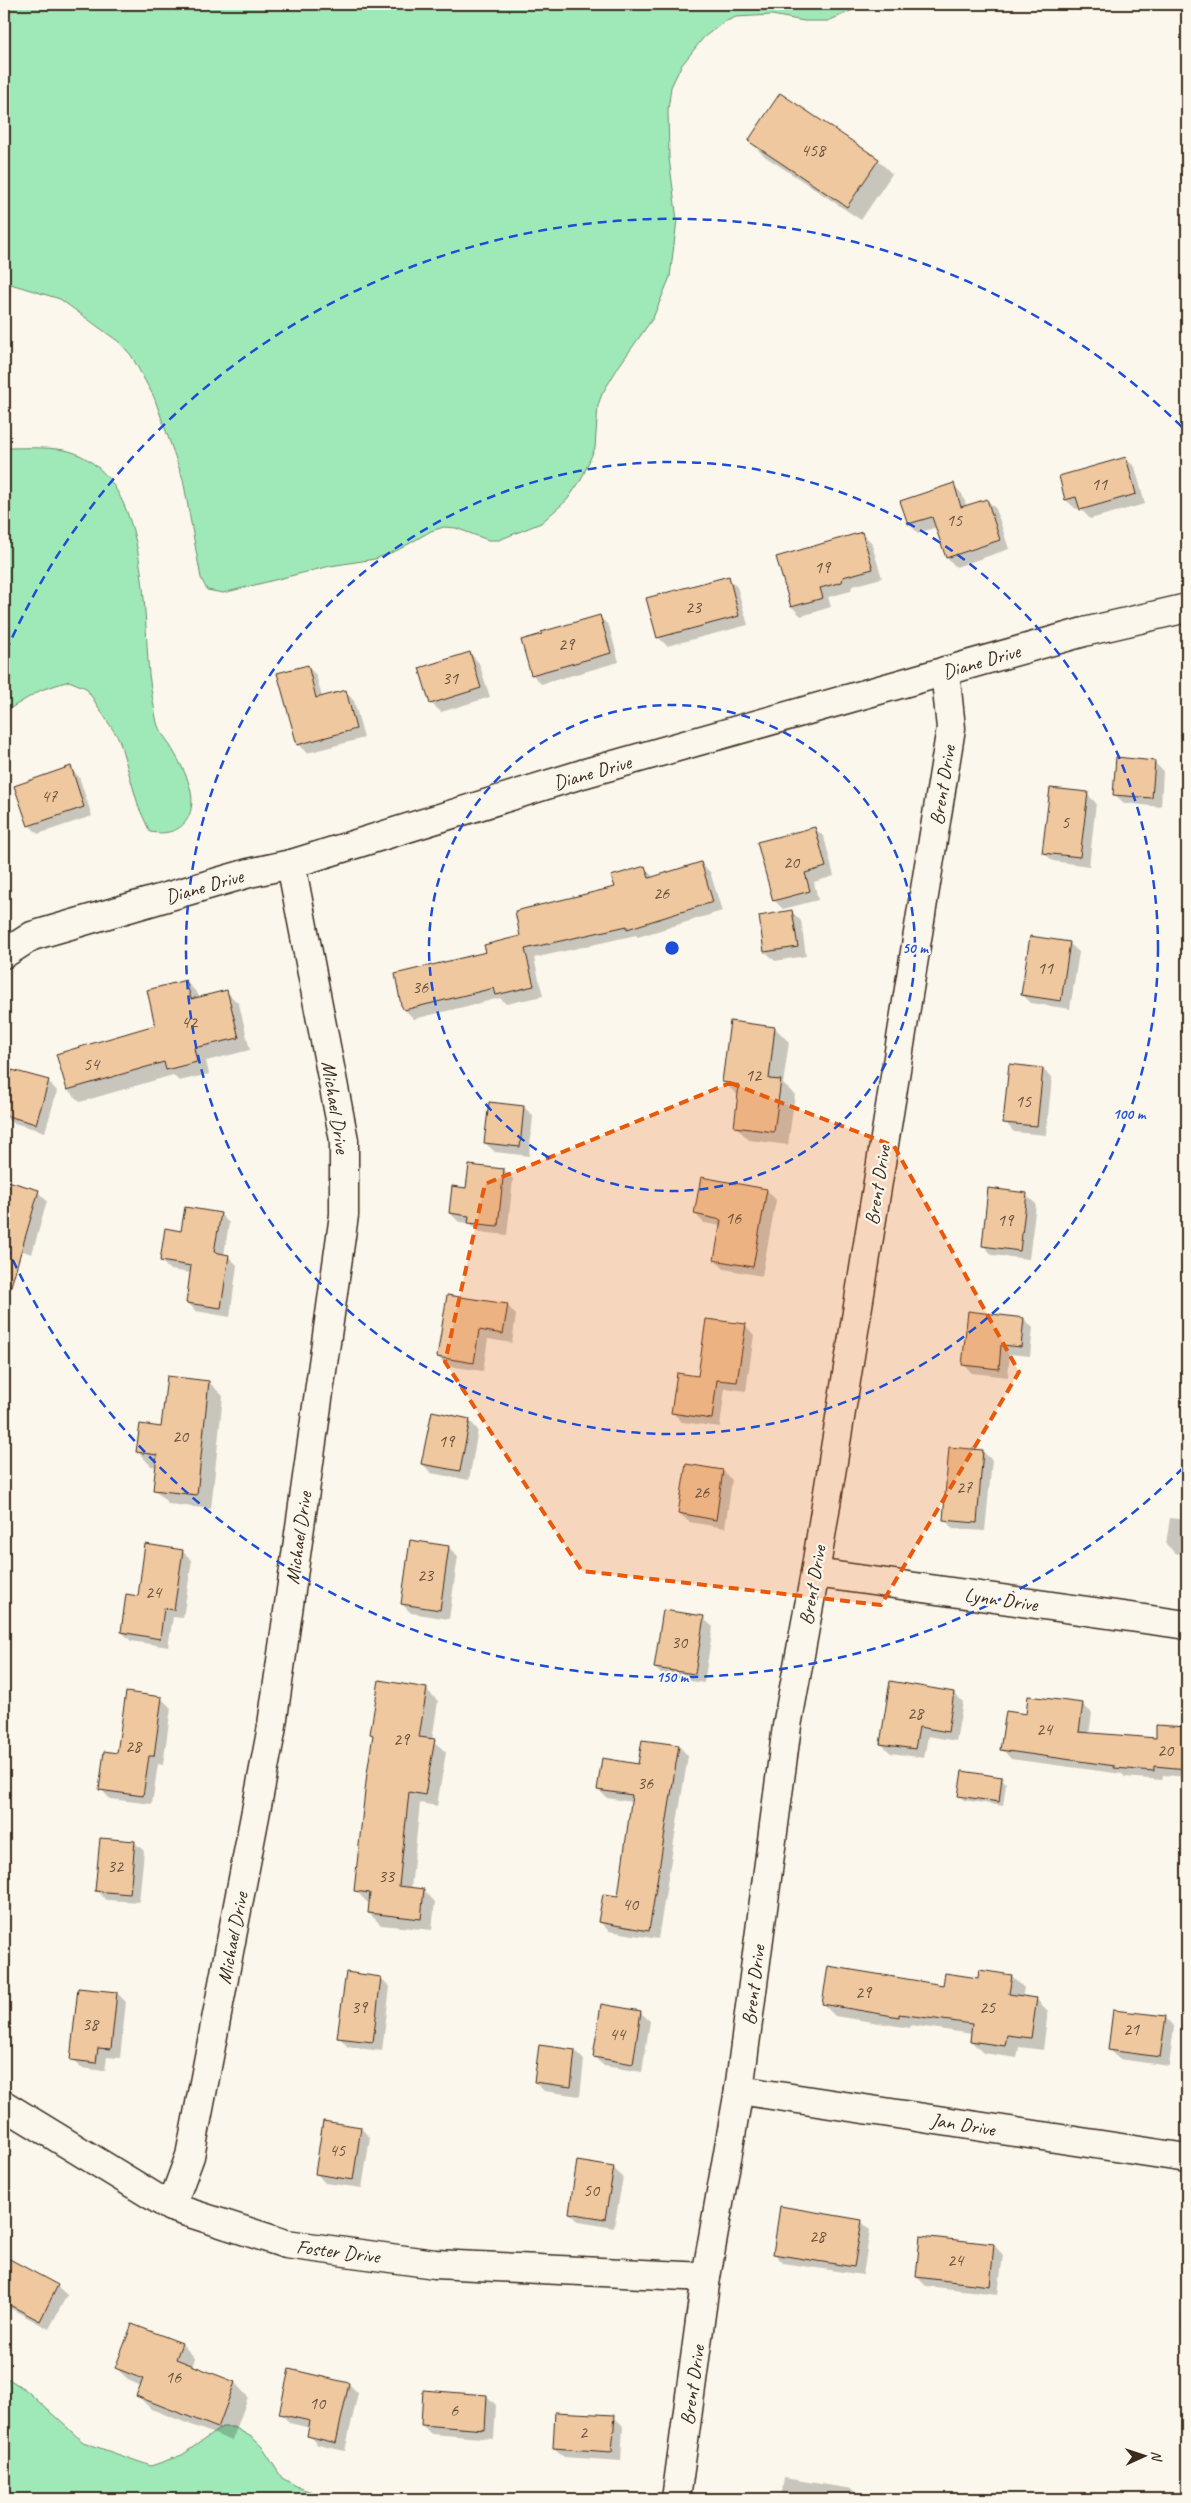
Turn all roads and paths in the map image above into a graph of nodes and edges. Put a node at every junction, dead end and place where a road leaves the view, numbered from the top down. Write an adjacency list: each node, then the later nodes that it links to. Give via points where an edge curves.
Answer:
1 (1187, 608): 2 (street, Diane Drive, via 1084,632)
2 (946, 671): 3 (street, Diane Drive, via 582,774); 5 (street, Brent Drive, via 951,728)
3 (292, 864): 4 (street, Diane Drive, via 249,873 32,936); 10 (street, Michael Drive, via 344,1140 344,1214 271,1732 190,2156)
4 (4, 954)
5 (815, 1573): 6 (street, Lynn Drive); 7 (street, Brent Drive, via 787,1726)
6 (1187, 1625)
7 (739, 2090): 9 (street, Jan Drive); 11 (street, Brent Drive)
8 (4, 2105): 10 (street, Foster Drive)
9 (1187, 2158)
10 (172, 2207): 11 (street, Foster Drive, via 286,2244 415,2261)
11 (706, 2277): 12 (street, Brent Drive)
12 (676, 2499)

